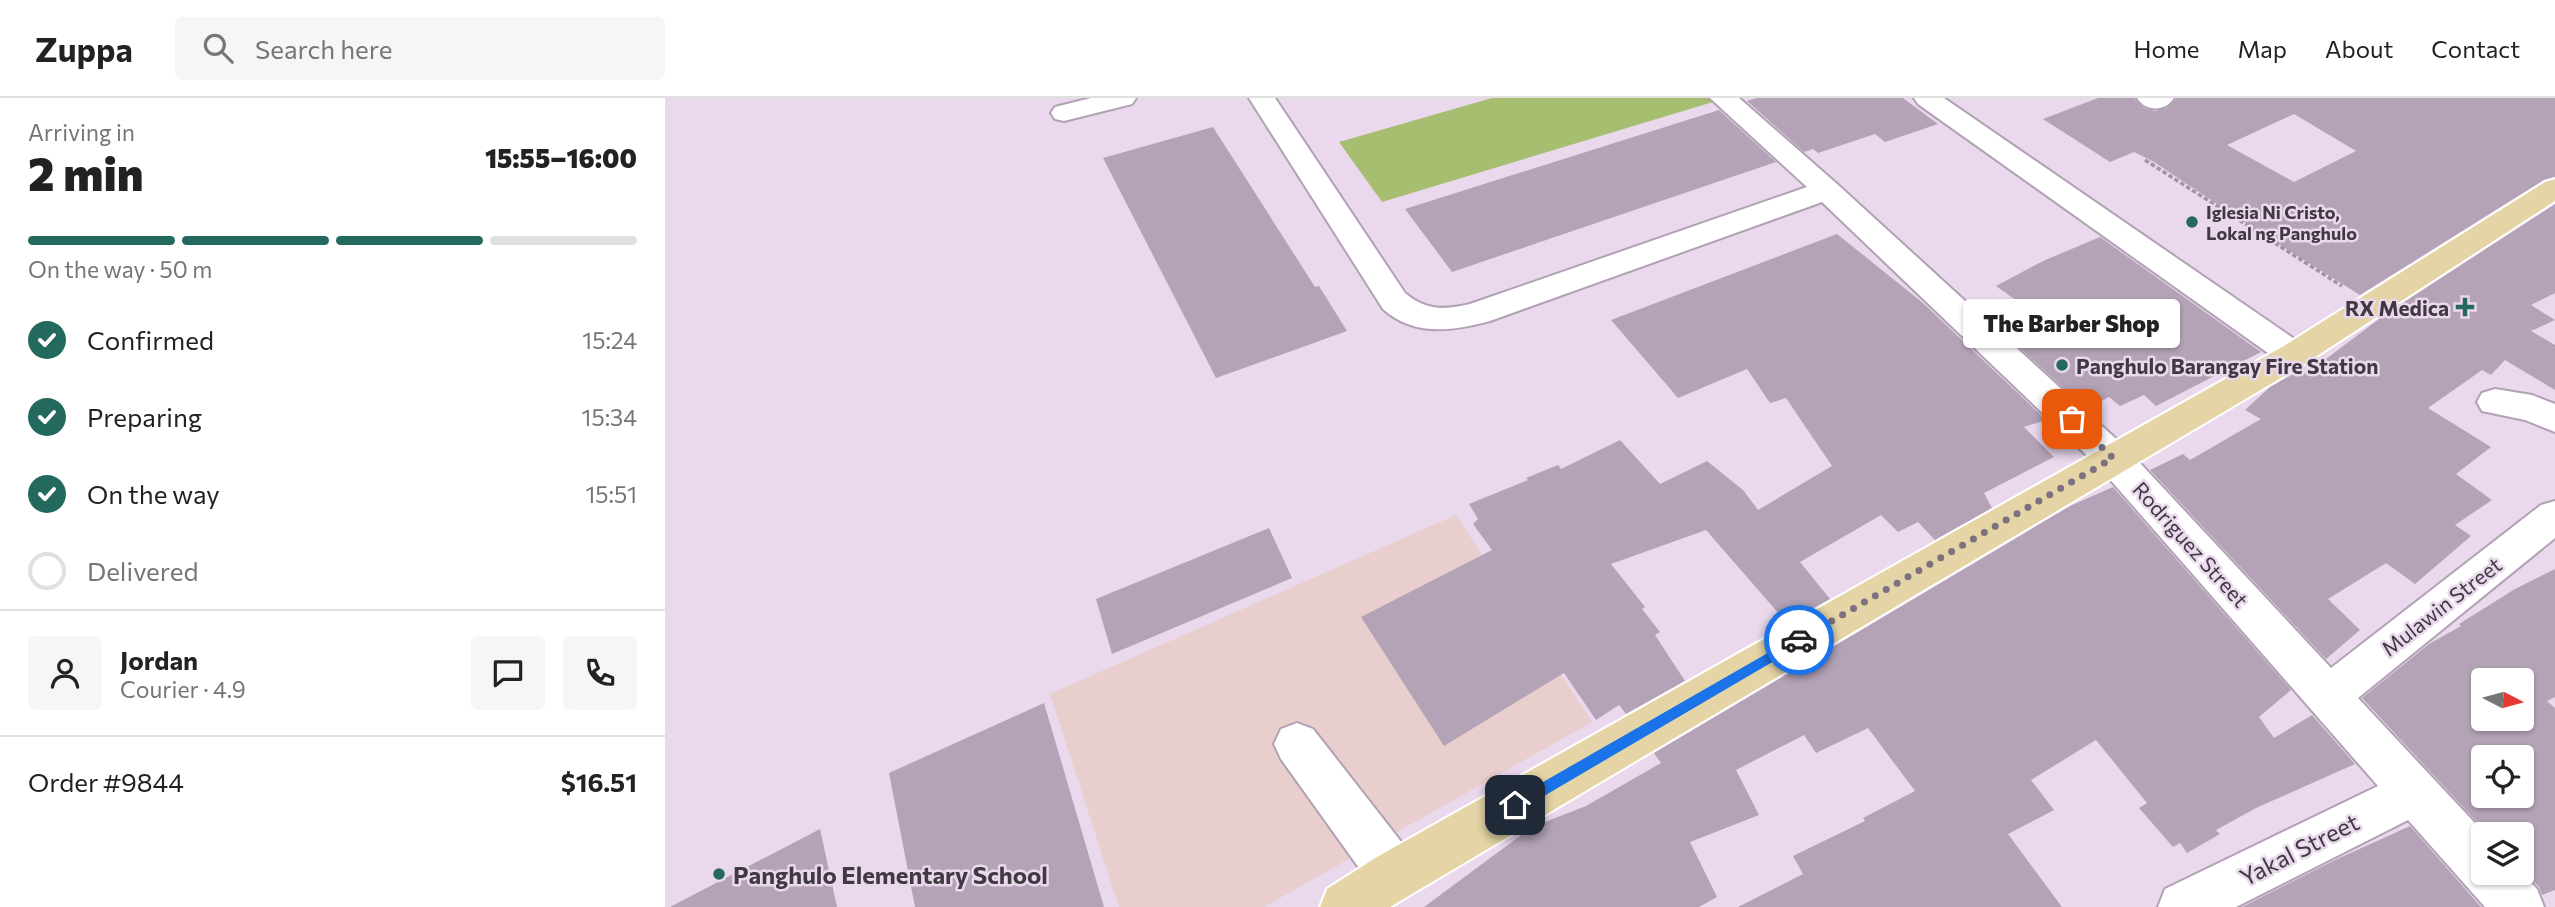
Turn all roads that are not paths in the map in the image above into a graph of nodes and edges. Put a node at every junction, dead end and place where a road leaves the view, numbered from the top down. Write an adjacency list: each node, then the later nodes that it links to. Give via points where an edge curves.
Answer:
1 (1123, 98): 5 (street)
2 (1262, 98): 7 (street, via 1394,301 1406,313 1426,319 1478,313)
3 (1723, 98): 7 (street, Rodriguez Street)
4 (1927, 98): 8 (street)
5 (1064, 113)
6 (2555, 188): 8 (main road)
7 (1827, 190): 11 (street, Rodriguez Street)
8 (2294, 355): 11 (main road)
9 (2495, 402): 10 (street, via 2532,408)
10 (2555, 419)
11 (2113, 458): 13 (street, Rodriguez Street); 17 (main road)
12 (2555, 516): 13 (street, Mulawin Street)
13 (2328, 696): 15 (street, Rodriguez Street)
14 (1297, 744): 17 (street)
15 (2414, 792): 16 (street, Rodriguez Street); 20 (street, Yakal Street)
16 (2471, 855)
17 (1395, 875): 19 (main road)
18 (2499, 885): 21 (street)
19 (1345, 907)
20 (2183, 907)
21 (2519, 907)

